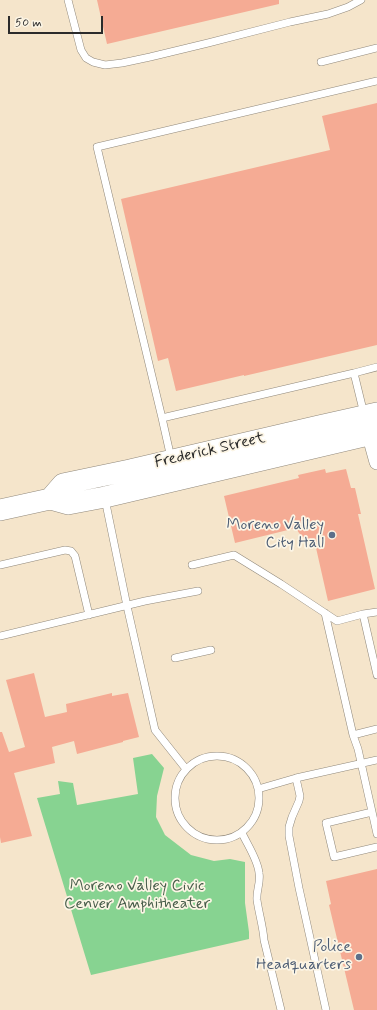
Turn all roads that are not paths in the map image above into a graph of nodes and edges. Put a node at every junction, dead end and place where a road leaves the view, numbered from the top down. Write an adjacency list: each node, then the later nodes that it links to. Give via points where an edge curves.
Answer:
1 (68, 0): 2 (lane, via 81,50 86,58 105,65 150,57 328,14)
2 (360, 0)
3 (377, 48): 4 (lane)
4 (321, 62)
5 (377, 80): 8 (lane, via 97,147)
6 (377, 367): 7 (lane)
7 (354, 373): 8 (lane); 9 (lane)
8 (162, 418): 11 (lane)
9 (372, 424): 10 (main road, Frederick Street); 12 (street); 13 (main road, Frederick Street)
10 (227, 446): 11 (main road, Frederick Street); 13 (main road, via 223,454 212,459 120,481 113,484)
11 (172, 460): 14 (main road, Frederick Street, via 64,484)
12 (377, 462)
13 (105, 497): 14 (main road, Frederick Street, via 68,504); 19 (lane)
14 (50, 499): 15 (main road, Frederick Street)
15 (0, 510)
16 (0, 565): 23 (lane, via 65,550 71,551 75,556)
17 (192, 565): 21 (lane, via 234,555)
18 (198, 591): 19 (lane)
19 (126, 606): 23 (lane); 32 (lane, via 155,730)
20 (377, 612): 22 (lane)
21 (325, 613): 22 (lane, via 337,621); 29 (lane)
22 (363, 614): 27 (lane)
23 (89, 615): 24 (lane)
24 (0, 636)
25 (211, 650): 26 (lane)
26 (175, 658)
27 (377, 675)
28 (377, 729): 29 (lane)
29 (353, 735): 31 (lane)
30 (377, 760): 31 (lane)
31 (361, 764): 33 (lane); 35 (lane)
32 (186, 769): 34 (lane, via 208,757 224,756 240,762 252,774); 36 (lane, via 175,791 176,808 183,823 195,834 210,840 227,840)
33 (296, 778): 34 (lane); 40 (lane, via 300,796 289,827 289,836)
34 (258, 789): 36 (lane, via 259,805 253,821)
35 (372, 812): 37 (lane); 38 (lane, via 326,823 334,857)
36 (242, 833): 39 (lane, via 259,871 257,899)
37 (377, 834)
38 (377, 847)
39 (281, 1010)
40 (326, 1010)

